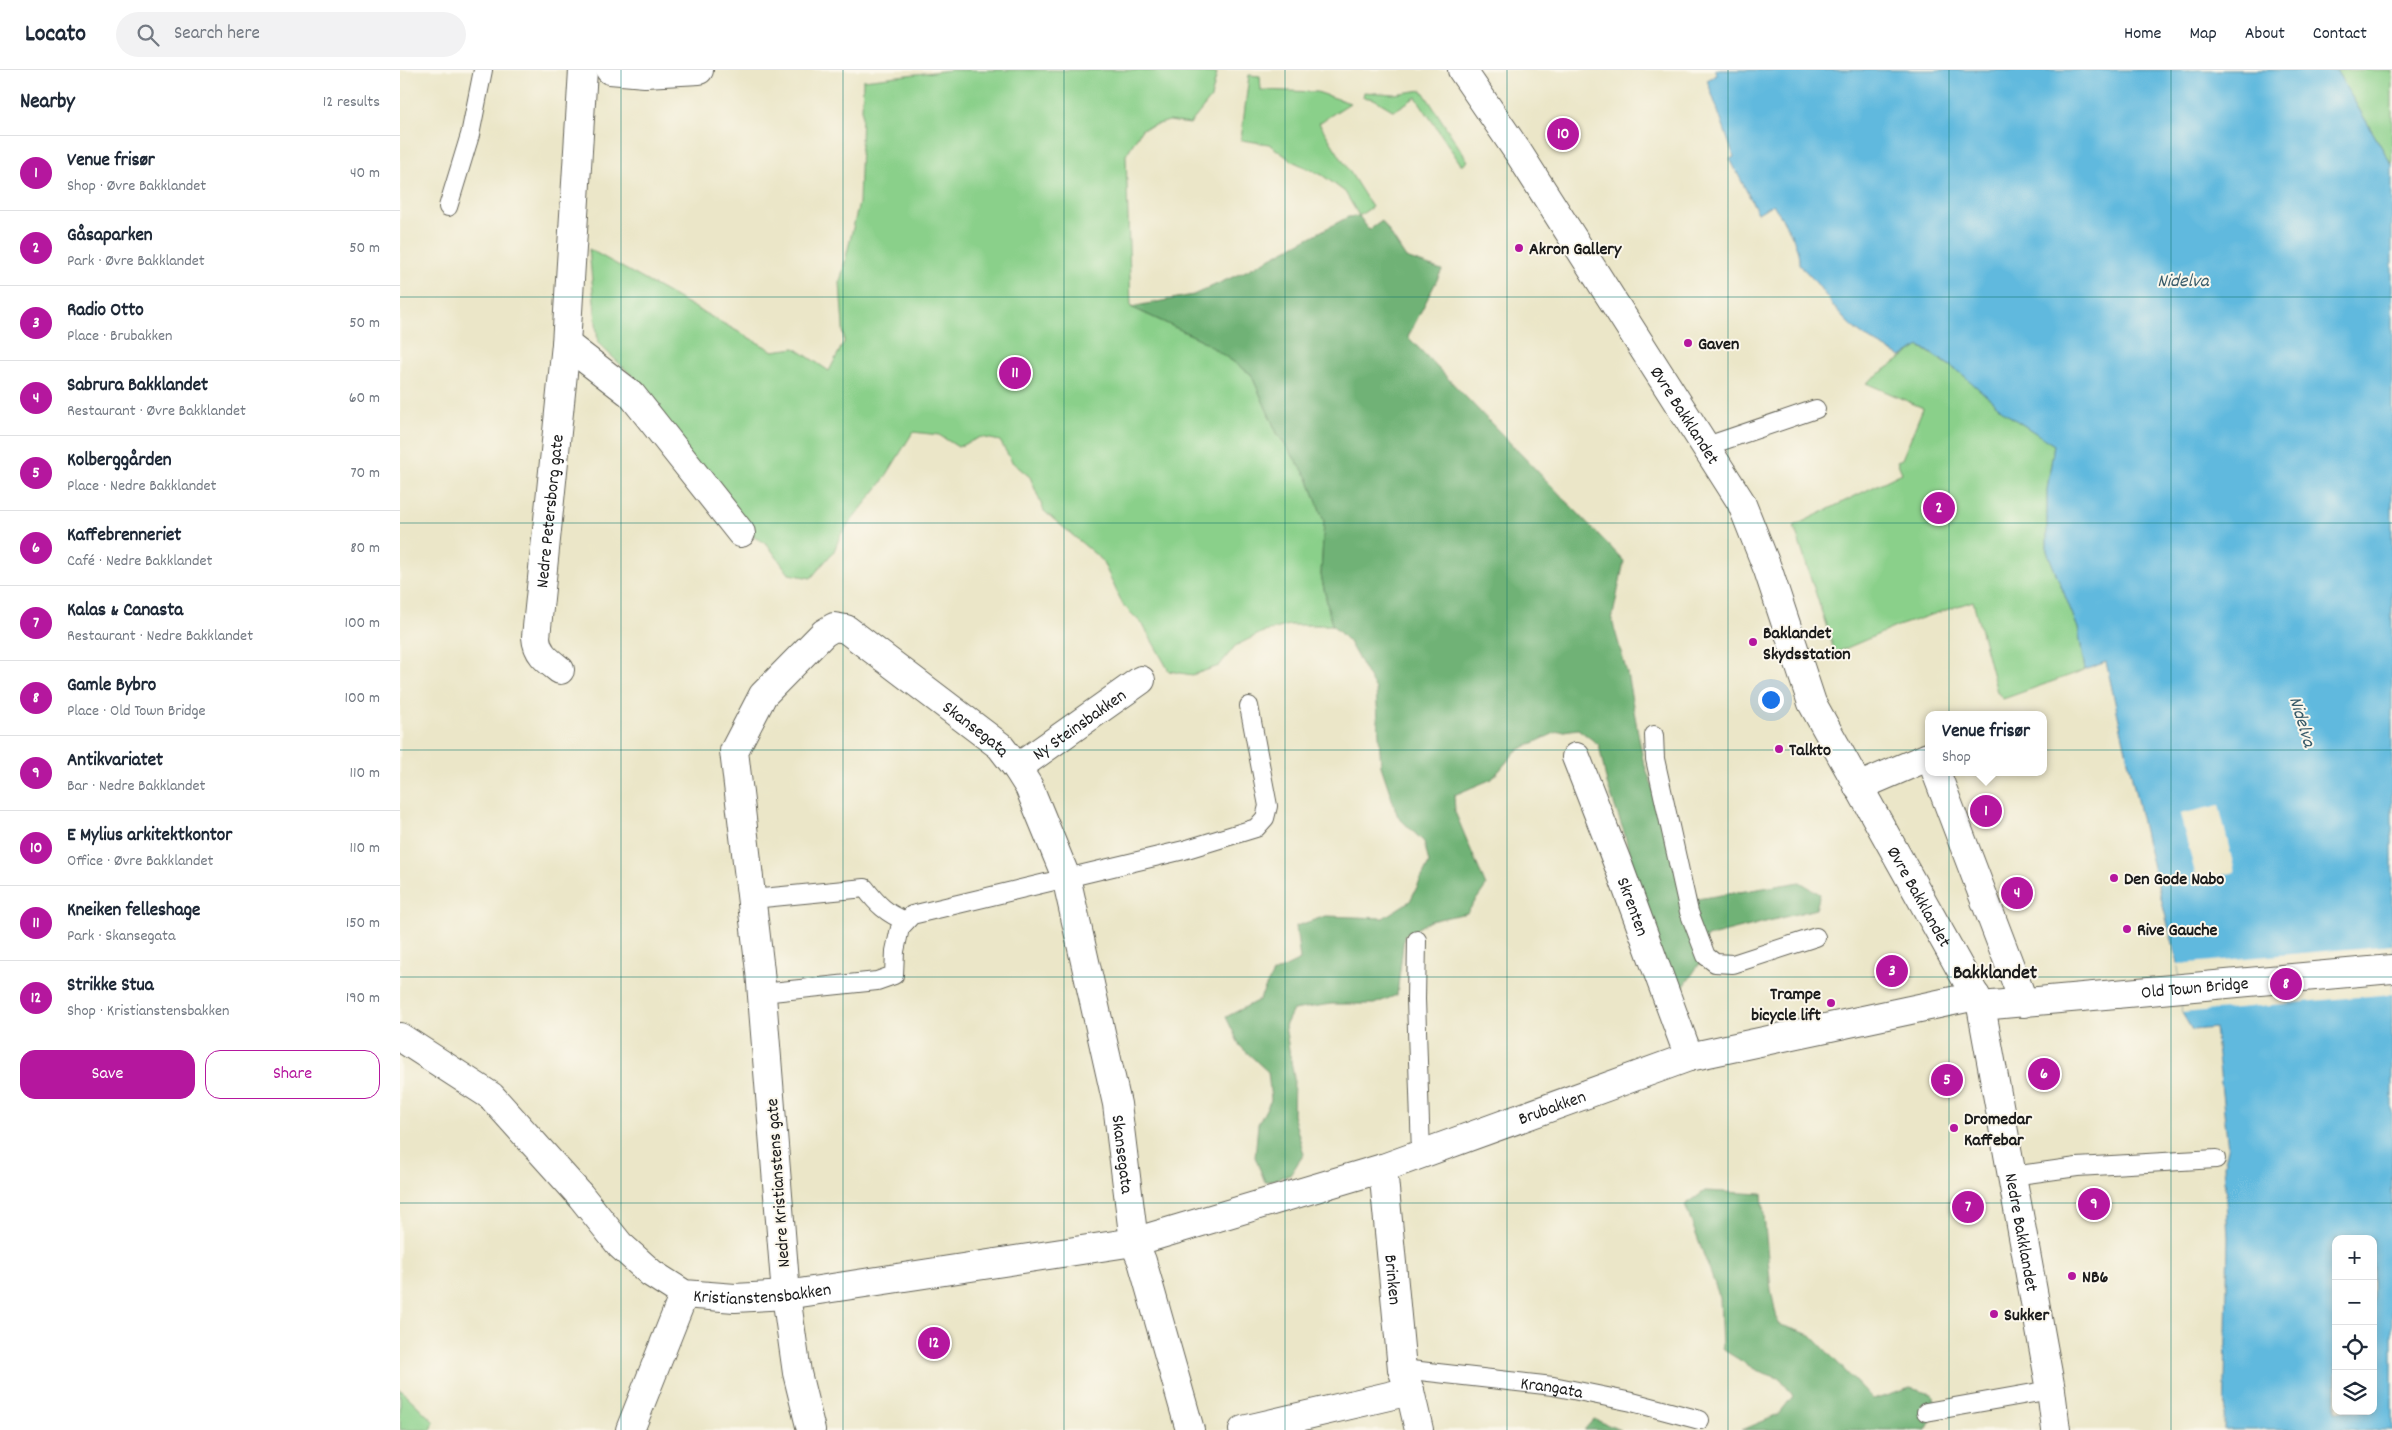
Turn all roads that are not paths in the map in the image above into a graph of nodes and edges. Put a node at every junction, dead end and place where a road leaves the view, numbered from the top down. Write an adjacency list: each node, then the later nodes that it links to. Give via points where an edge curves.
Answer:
1 (483, 70): 6 (lane, via 470,135)
2 (583, 70): 7 (street, Nedre Petersborg gate)
3 (610, 70): 4 (street, via 645,73)
4 (699, 70)
5 (1462, 70): 9 (street, Øvre Bakklandet)
6 (448, 207)
7 (566, 344): 10 (street, via 631,394); 12 (street, Nedre Petersborg gate, via 536,636 543,657)
8 (1816, 409): 9 (lane)
9 (1706, 446): 20 (street, Øvre Bakklandet, via 1741,502 1768,570 1812,703)
10 (741, 533)
11 (834, 627): 18 (street, Skansegata, via 846,629 1000,746); 22 (street, Nedre Kristianstens gate, via 824,632 763,695 734,751)
12 (560, 670)
13 (1141, 680): 18 (street, Ny Steinsbakken)
14 (1249, 706): 21 (lane, via 1268,806 1265,818 1256,828 1184,850)
15 (1654, 735): 24 (lane, via 1655,759 1689,912 1706,956 1715,963 1733,964)
16 (1576, 757): 31 (street, Skrenten)
17 (1925, 758): 20 (street)
18 (1017, 768): 21 (street, Skansegata, via 1029,788)
19 (1938, 776): 29 (street)
20 (1858, 787): 28 (street, Øvre Bakklandet)
21 (1066, 877): 23 (lane, via 912,915); 36 (street, Skansegata, via 1117,1104)
22 (752, 899): 23 (lane, via 865,888 880,907); 27 (street, Nedre Kristianstens gate)
23 (906, 921): 27 (lane, via 900,928 894,975 877,981)
24 (1816, 937)
25 (1417, 940): 32 (lane)
26 (2392, 969): 29 (street, Old Town Bridge)
27 (762, 993): 38 (street, Nedre Kristianstens gate)
28 (1978, 1001): 29 (street, Brubakken); 31 (street, Brubakken); 35 (street, Nedre Bakklandet)
29 (2024, 1003)
30 (400, 1037): 37 (street, Kristianstensbakken, via 491,1096 580,1195 620,1246 651,1273)
31 (1689, 1057): 32 (street, Brubakken)
32 (1421, 1154): 34 (street, Brubakken)
33 (2216, 1159): 35 (lane, via 2077,1167)
34 (1383, 1168): 36 (street, Brubakken); 39 (street, Brinken)
35 (2012, 1176): 40 (street, Nedre Bakklandet)
36 (1134, 1242): 38 (street, Kristianstensbakken); 45 (street, Skansegata)
37 (684, 1294): 38 (street, Kristianstensbakken, via 735,1298); 43 (street)
38 (786, 1295): 44 (street, Nedre Kristianstens gate, via 797,1373)
39 (1406, 1380): 42 (lane, Krangata, via 1553,1386); 46 (street, Krangata); 47 (street, Brinken)
40 (2051, 1390): 41 (lane); 48 (street, Nedre Bakklandet)
41 (1926, 1412)
42 (1700, 1420)
43 (630, 1430)
44 (811, 1430)
45 (1190, 1430)
46 (1243, 1430)
47 (1419, 1430)
48 (2056, 1430)

